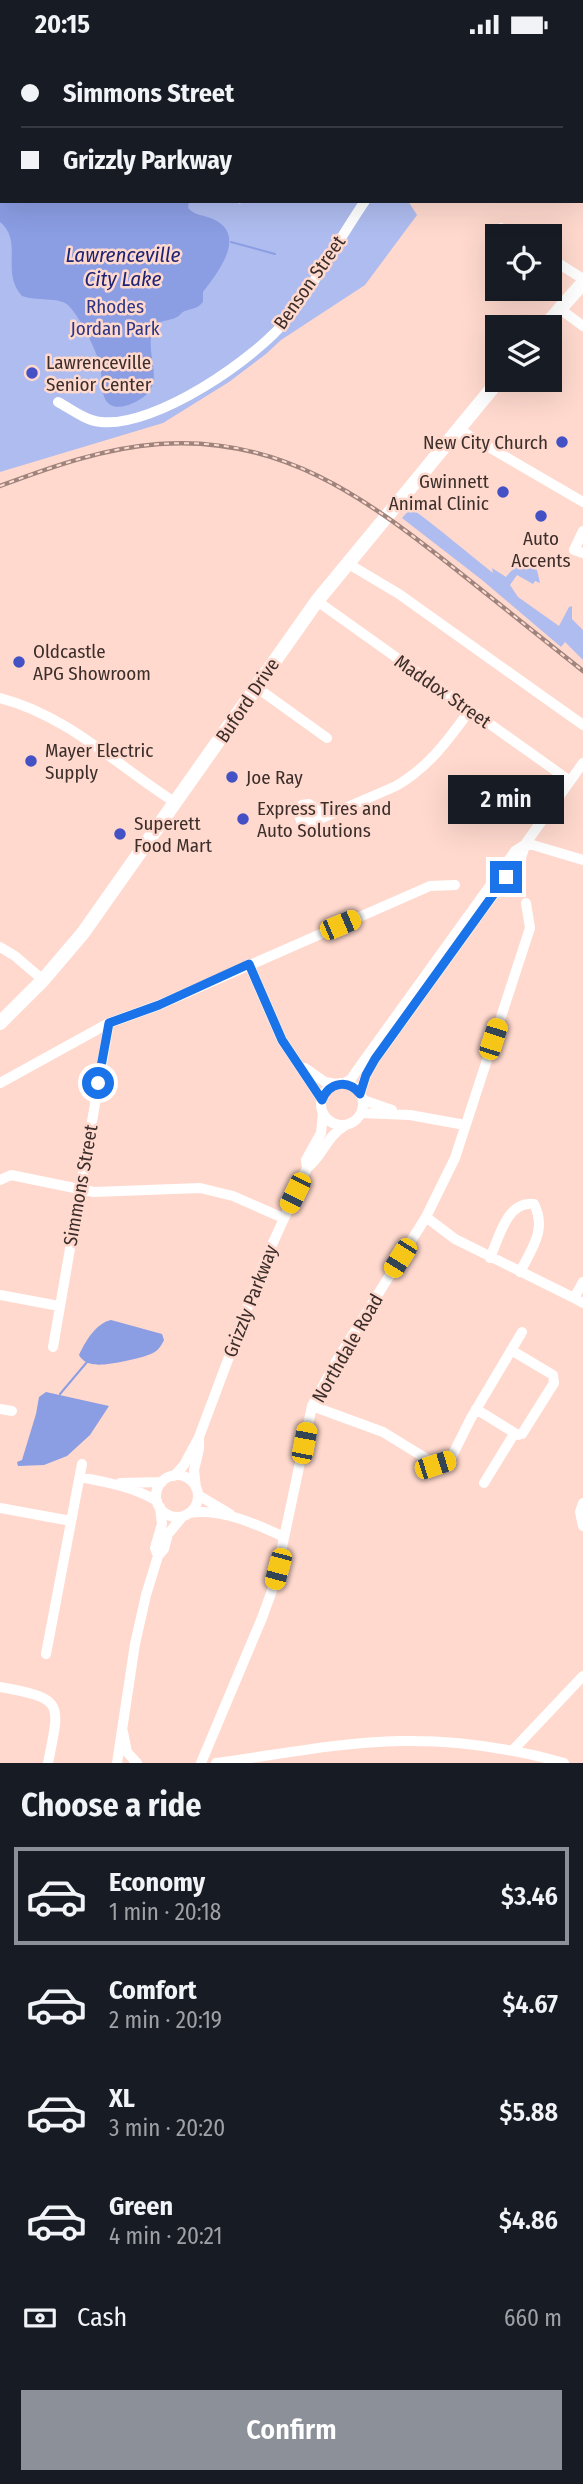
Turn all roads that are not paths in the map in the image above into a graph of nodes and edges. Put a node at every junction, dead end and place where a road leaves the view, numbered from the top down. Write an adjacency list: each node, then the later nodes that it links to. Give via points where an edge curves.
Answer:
1 (364, 203): 8 (street, Benson Street, via 287,319 260,347 215,379 165,407 123,421 97,422)
2 (562, 266): 3 (street)
3 (583, 281): 4 (highway)
4 (560, 309): 5 (highway); 6 (street)
5 (555, 315)
6 (583, 326)
7 (489, 392): 9 (highway, Buford Drive)
8 (58, 402)
9 (458, 429): 10 (street); 13 (highway, Buford Drive)
10 (583, 502)
11 (583, 531): 12 (street)
12 (579, 551)
13 (347, 563): 14 (highway, Buford Drive); 18 (street, via 399,594)
14 (317, 601): 15 (highway, Buford Drive); 17 (street, Maddox Street)
15 (256, 687): 19 (street); 22 (highway, Buford Drive)
16 (0, 698): 22 (street, via 60,724)
17 (470, 710): 21 (street, Maddox Street); 23 (street, via 416,774)
18 (583, 725)
19 (327, 738)
20 (583, 763): 21 (street)
21 (570, 781): 24 (street)
22 (176, 803): 30 (highway, Buford Drive, via 100,911)
23 (321, 818)
24 (526, 843): 25 (street); 35 (street, via 515,851 351,1079); 36 (street, via 522,855 375,1059)
25 (583, 860)
26 (455, 885): 29 (street, via 430,886)
27 (526, 903): 42 (street, Northdale Road, via 530,928)
28 (0, 947): 30 (street)
29 (249, 964): 32 (street); 33 (street, via 282,1040)
30 (43, 980): 31 (highway, Buford Drive)
31 (0, 1023)
32 (109, 1023): 34 (street); 45 (street, Simmons Street)
33 (299, 1063): 35 (street, via 316,1077); 37 (street)
34 (0, 1083)
35 (340, 1084): 36 (street, via 356,1089); 37 (street, via 327,1090)
36 (362, 1097): 39 (street); 40 (street)
37 (322, 1100): 38 (street)
38 (323, 1113): 41 (street, via 333,1123); 43 (street, Grizzly Parkway, via 322,1131 306,1160)
39 (361, 1113): 40 (street); 41 (street)
40 (410, 1115): 42 (street)
41 (346, 1125): 43 (street, Grizzly Parkway, via 335,1131)
42 (465, 1125): 46 (street, Northdale Road, via 455,1158)
43 (307, 1168): 47 (street, Grizzly Parkway)
44 (0, 1180): 45 (street, via 11,1175)
45 (80, 1188): 47 (street, via 94,1192 200,1188 233,1196); 53 (street, Simmons Street)
46 (426, 1217): 48 (street, via 455,1240); 57 (street, Northdale Road)
47 (283, 1218): 62 (street, Grizzly Parkway)
48 (490, 1258): 49 (street); 49 (street, via 513,1209 525,1203 534,1205 541,1226)
49 (520, 1272): 52 (street)
50 (583, 1282): 52 (street)
51 (0, 1295): 53 (street)
52 (579, 1301)
53 (59, 1306): 55 (street, Simmons Street)
54 (522, 1332): 56 (street)
55 (53, 1347)
56 (511, 1350): 59 (street); 61 (street, via 555,1379 522,1434)
57 (312, 1406): 59 (street, via 383,1432 435,1465 450,1460); 77 (street, Northdale Road)
58 (0, 1409): 60 (street)
59 (476, 1409): 61 (street)
60 (12, 1411)
61 (514, 1434): 68 (street)
62 (199, 1437): 64 (street, Grizzly Parkway); 69 (street, Grizzly Parkway, via 194,1470)
63 (82, 1464): 65 (street)
64 (174, 1476): 66 (street); 69 (street, via 187,1478)
65 (80, 1477): 67 (street); 75 (street)
66 (162, 1482): 67 (street); 71 (street)
67 (113, 1483): 71 (street, via 147,1494)
68 (484, 1483)
69 (197, 1492): 73 (street, via 197,1502); 74 (street)
70 (583, 1503): 76 (street, via 579,1512)
71 (158, 1504): 73 (street, via 170,1515); 78 (street, via 162,1524 155,1548)
72 (0, 1508): 75 (street)
73 (186, 1515): 74 (street, via 202,1511); 78 (street, via 168,1534)
74 (236, 1518): 77 (street)
75 (71, 1521): 79 (street)
76 (583, 1526)
77 (284, 1537): 87 (street, Northdale Road, via 262,1618)
78 (158, 1556): 82 (street, via 137,1633)
79 (46, 1654)
80 (583, 1676): 83 (street)
81 (0, 1687): 84 (street, via 39,1695 52,1705 56,1718)
82 (122, 1728): 85 (street); 86 (street, via 127,1752)
83 (513, 1750): 88 (street, via 461,1742 398,1741); 89 (street)
84 (48, 1763)
85 (117, 1763)
86 (137, 1763)
87 (201, 1763)
88 (215, 1763)
89 (564, 1763)

